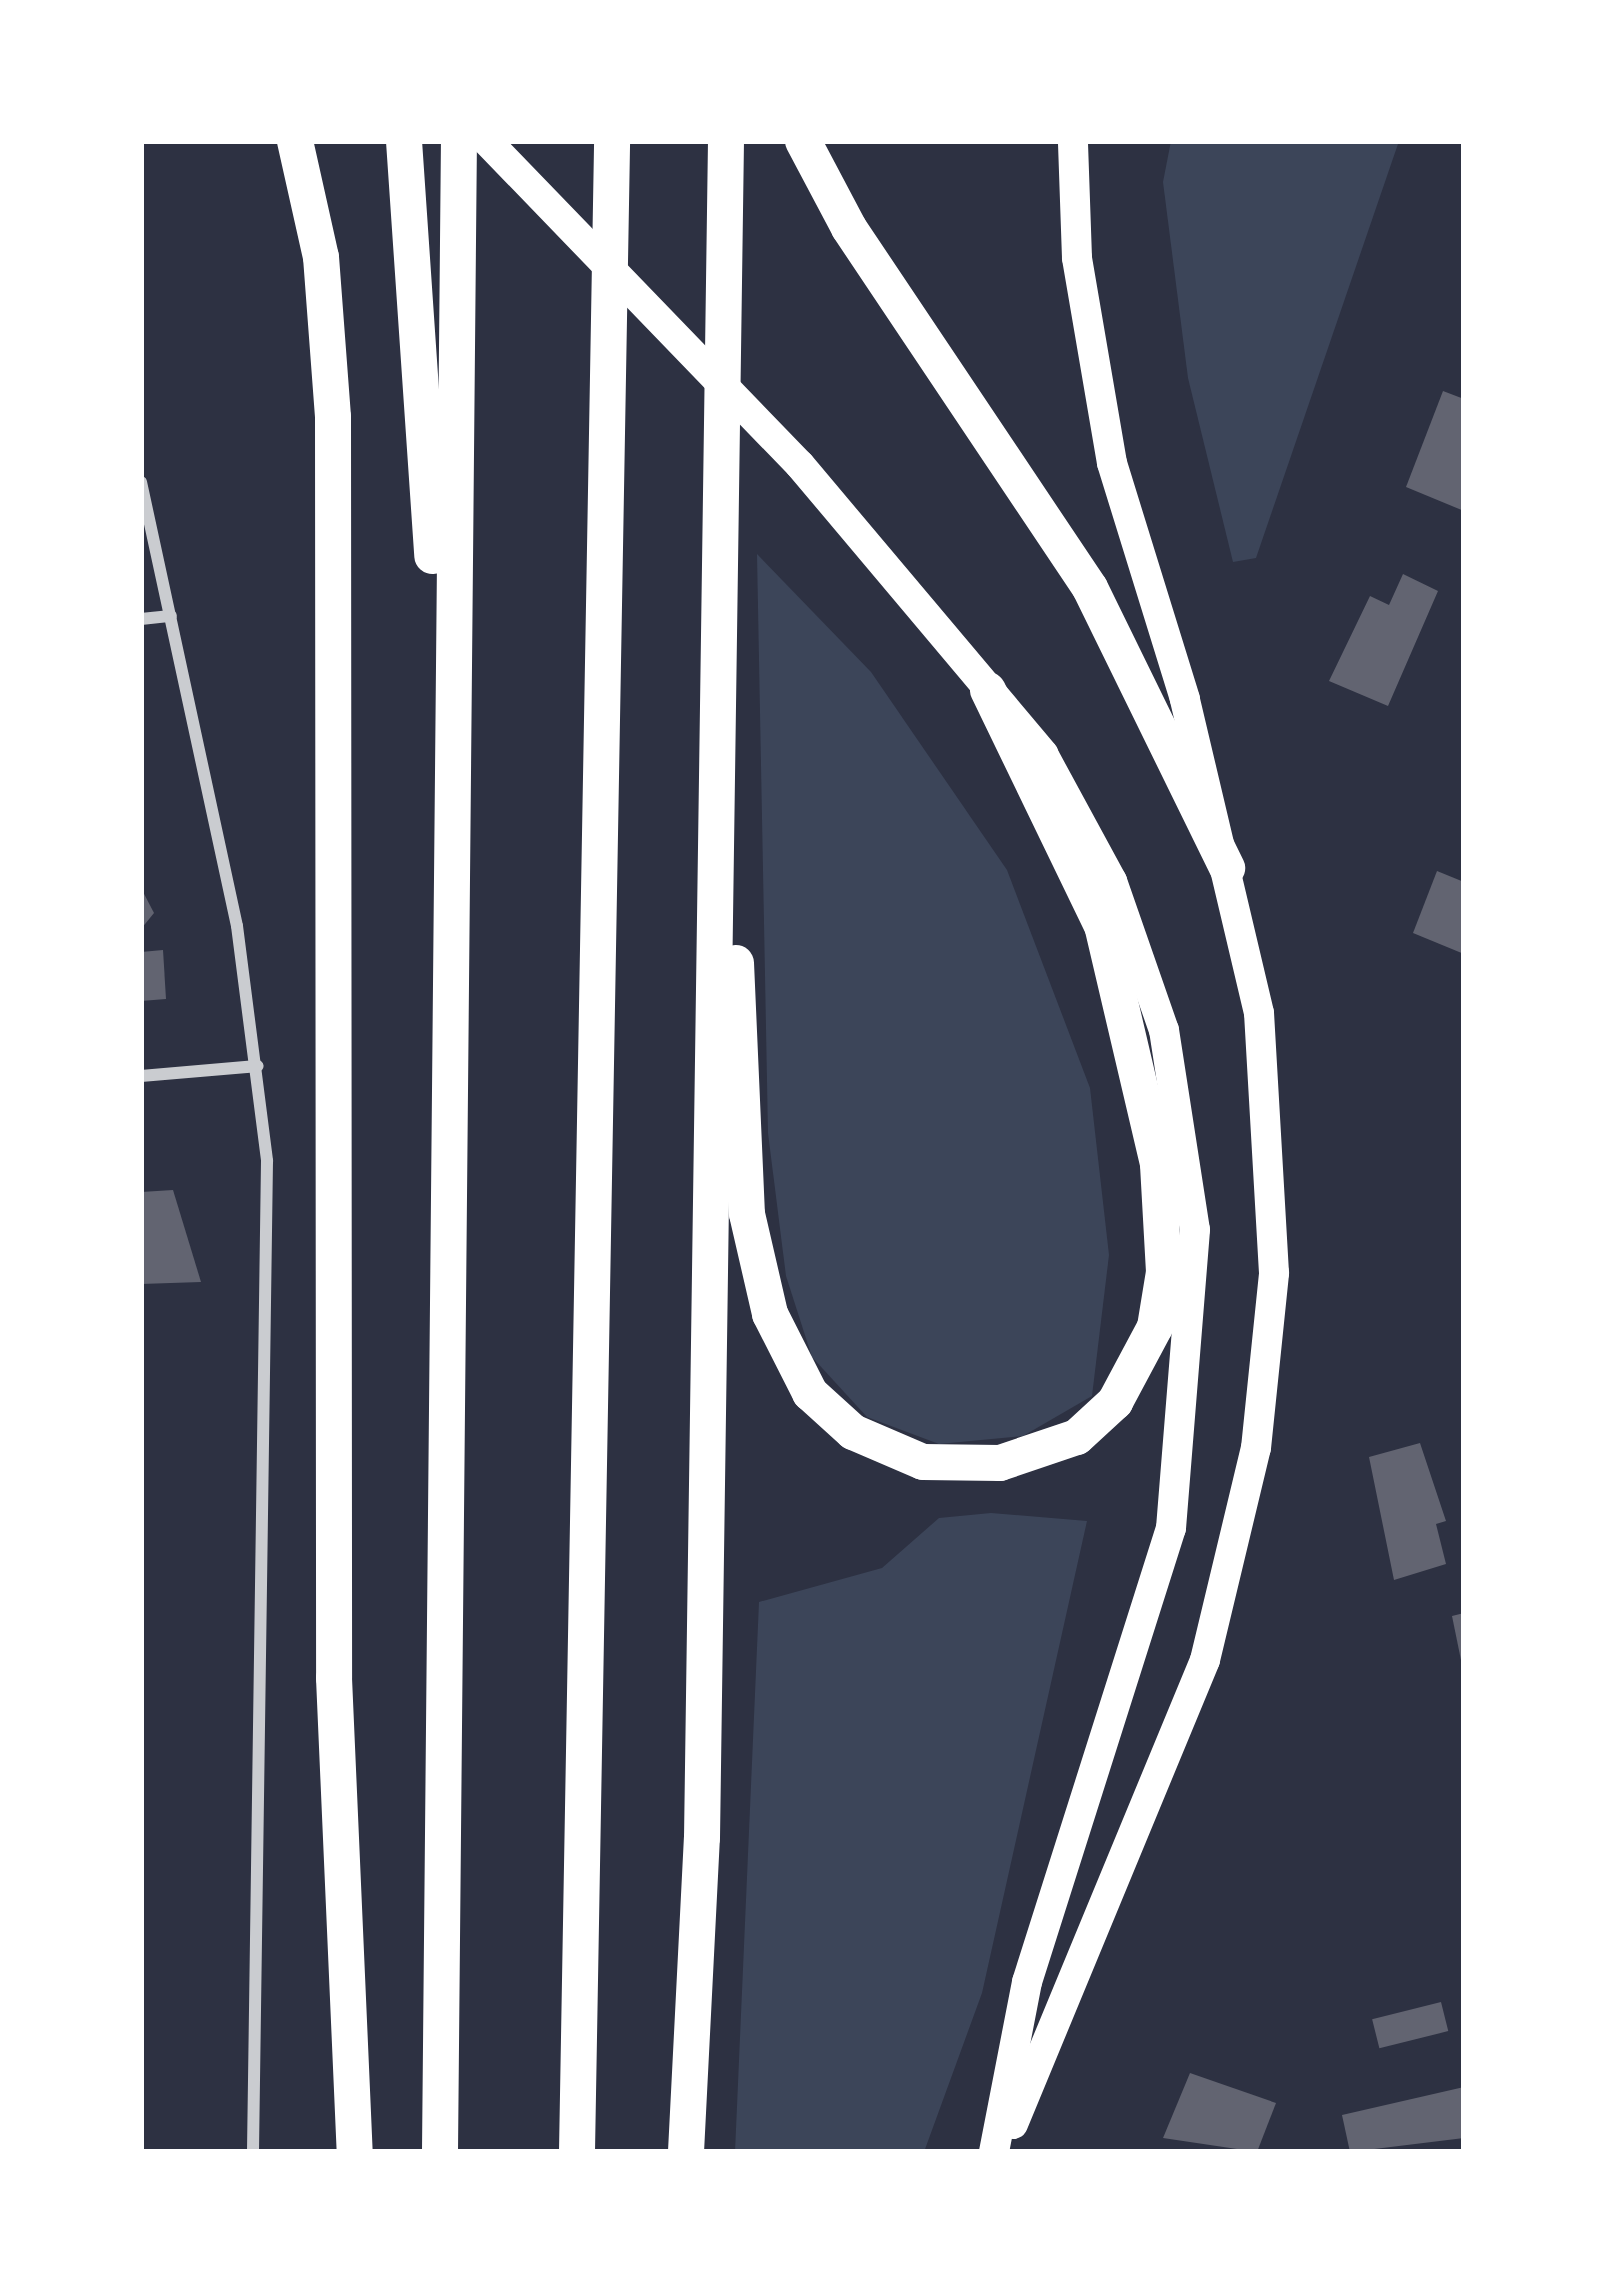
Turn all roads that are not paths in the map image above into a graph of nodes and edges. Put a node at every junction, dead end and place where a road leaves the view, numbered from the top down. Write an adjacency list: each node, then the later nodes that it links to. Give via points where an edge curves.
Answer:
1 (295, 141): 19 (highway, via 321,257 333,417 334,1678)
2 (404, 141): 14 (highway)
3 (459, 141): 14 (highway)
4 (487, 141): 13 (main road, via 800,465)
5 (612, 141): 21 (highway)
6 (726, 141): 10 (highway)
7 (803, 141): 15 (highway, via 849,228 1090,588)
8 (1073, 141): 15 (main road, via 1077,258 1108,443)
9 (141, 482): 11 (street)
10 (720, 524): 13 (highway, via 747,1214 761,1281 788,1358 831,1414 896,1455 961,1466 1025,1457 1097,1421 1138,1367 1164,1272 1158,1164 1128,1010 1030,760); 22 (highway, via 702,1838)
11 (171, 616): 12 (street); 16 (street)
12 (141, 619)
13 (988, 690): 23 (main road, via 1043,754 1139,948 1178,1090 1195,1298 1171,1528 1027,1982)
14 (450, 784): 20 (highway)
15 (1227, 868): 23 (main road, via 1273,1148 1256,1448 1205,1660)
16 (257, 1066): 17 (street); 18 (street, via 271,1274)
17 (141, 1076)
18 (253, 2152)
19 (355, 2152)
20 (440, 2152)
21 (577, 2152)
22 (686, 2152)
23 (997, 2152)

